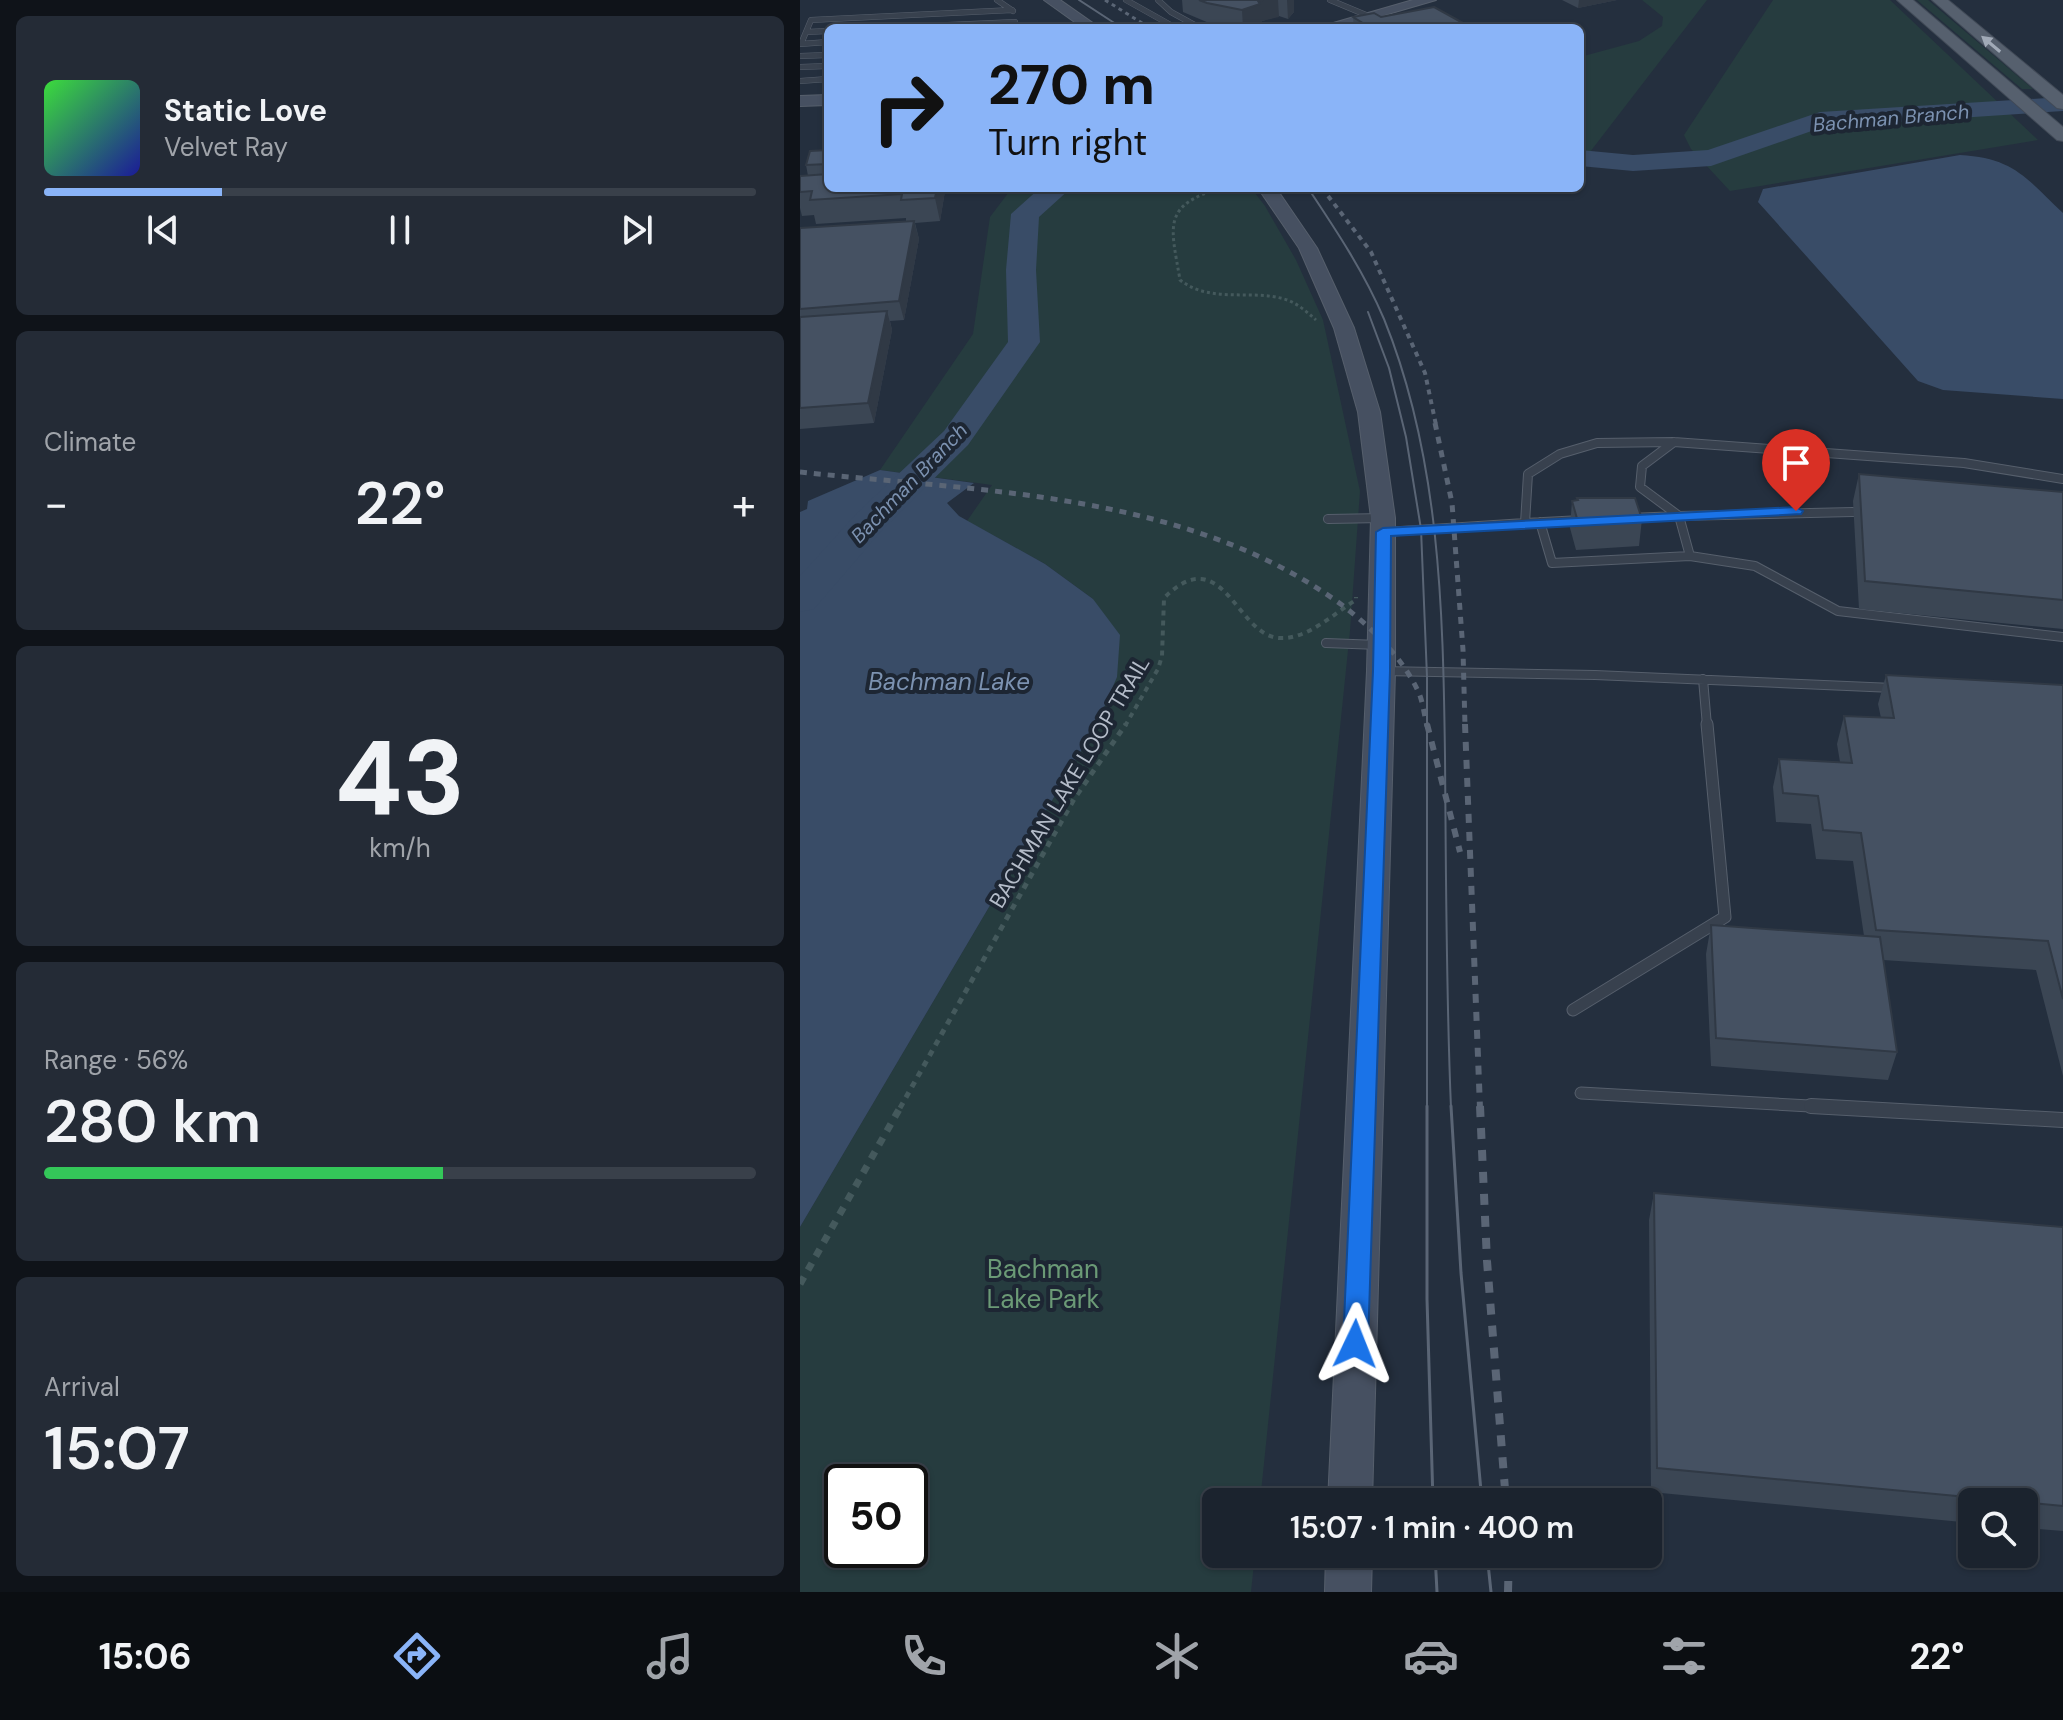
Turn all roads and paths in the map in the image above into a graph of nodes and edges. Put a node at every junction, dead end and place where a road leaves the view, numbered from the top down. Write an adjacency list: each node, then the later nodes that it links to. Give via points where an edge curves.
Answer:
1 (997, 0): 9 (lane)
2 (1126, 0): 14 (lane)
3 (1330, 0): 10 (lane)
4 (1429, 0): 10 (main road)
5 (1904, 0): 30 (main road)
6 (1939, 0): 29 (main road, one-way to 6)
7 (1043, 2): 12 (main road); 13 (main road)
8 (1158, 2): 15 (lane)
9 (1012, 10): 11 (lane); 18 (lane, via 811,20)
10 (1371, 17): 16 (main road)
11 (1014, 24)
12 (1063, 24)
13 (1085, 24)
14 (1169, 24)
15 (1194, 24)
16 (1342, 24)
17 (824, 31): 18 (lane)
18 (806, 32): 20 (lane)
19 (824, 42): 20 (lane)
20 (800, 44)
21 (824, 55): 22 (lane)
22 (800, 56)
23 (824, 66): 24 (lane)
24 (800, 67)
25 (824, 79): 26 (lane)
26 (800, 81)
27 (824, 100): 28 (main road)
28 (800, 101)
29 (2063, 104)
30 (2063, 136)
31 (1206, 192): 33 (path, via 1179,206 1173,227 1180,280 1187,287 1215,293 1288,300)
32 (1270, 192): 43 (main road, via 1308,248 1344,328 1369,412)
33 (1319, 325)
34 (1674, 442): 35 (lane, via 1964,463); 37 (lane, via 1642,466 1640,487); 42 (lane, via 1597,443 1560,454 1528,474)
35 (2063, 479)
36 (1853, 512): 37 (lane)
37 (1679, 516): 39 (lane); 44 (lane)
38 (1328, 519): 43 (lane)
39 (1617, 519)
40 (1586, 520): 41 (lane)
41 (1540, 522): 42 (lane); 44 (lane, via 1552,563)
42 (1525, 523): 43 (lane)
43 (1383, 525): 48 (main road)
44 (1690, 556): 46 (lane, via 1755,566 1838,611)
45 (1356, 587): 54 (path, BACHMAN LAKE LOOP TRAIL, via 1356,600 1303,633 1276,638 1252,626 1234,597 1207,580 1182,584 1164,598 1158,669 1074,799)
46 (2063, 637)
47 (1326, 643): 48 (lane)
48 (1381, 658): 49 (lane); 55 (main road)
49 (1703, 679): 50 (lane); 51 (lane, via 1725,917)
50 (1901, 688)
51 (1573, 1010)
52 (1581, 1093): 53 (lane)
53 (2063, 1120)
54 (800, 1284)
55 (1351, 1488)
56 (1349, 1568): 57 (main road)
57 (1348, 1592)

